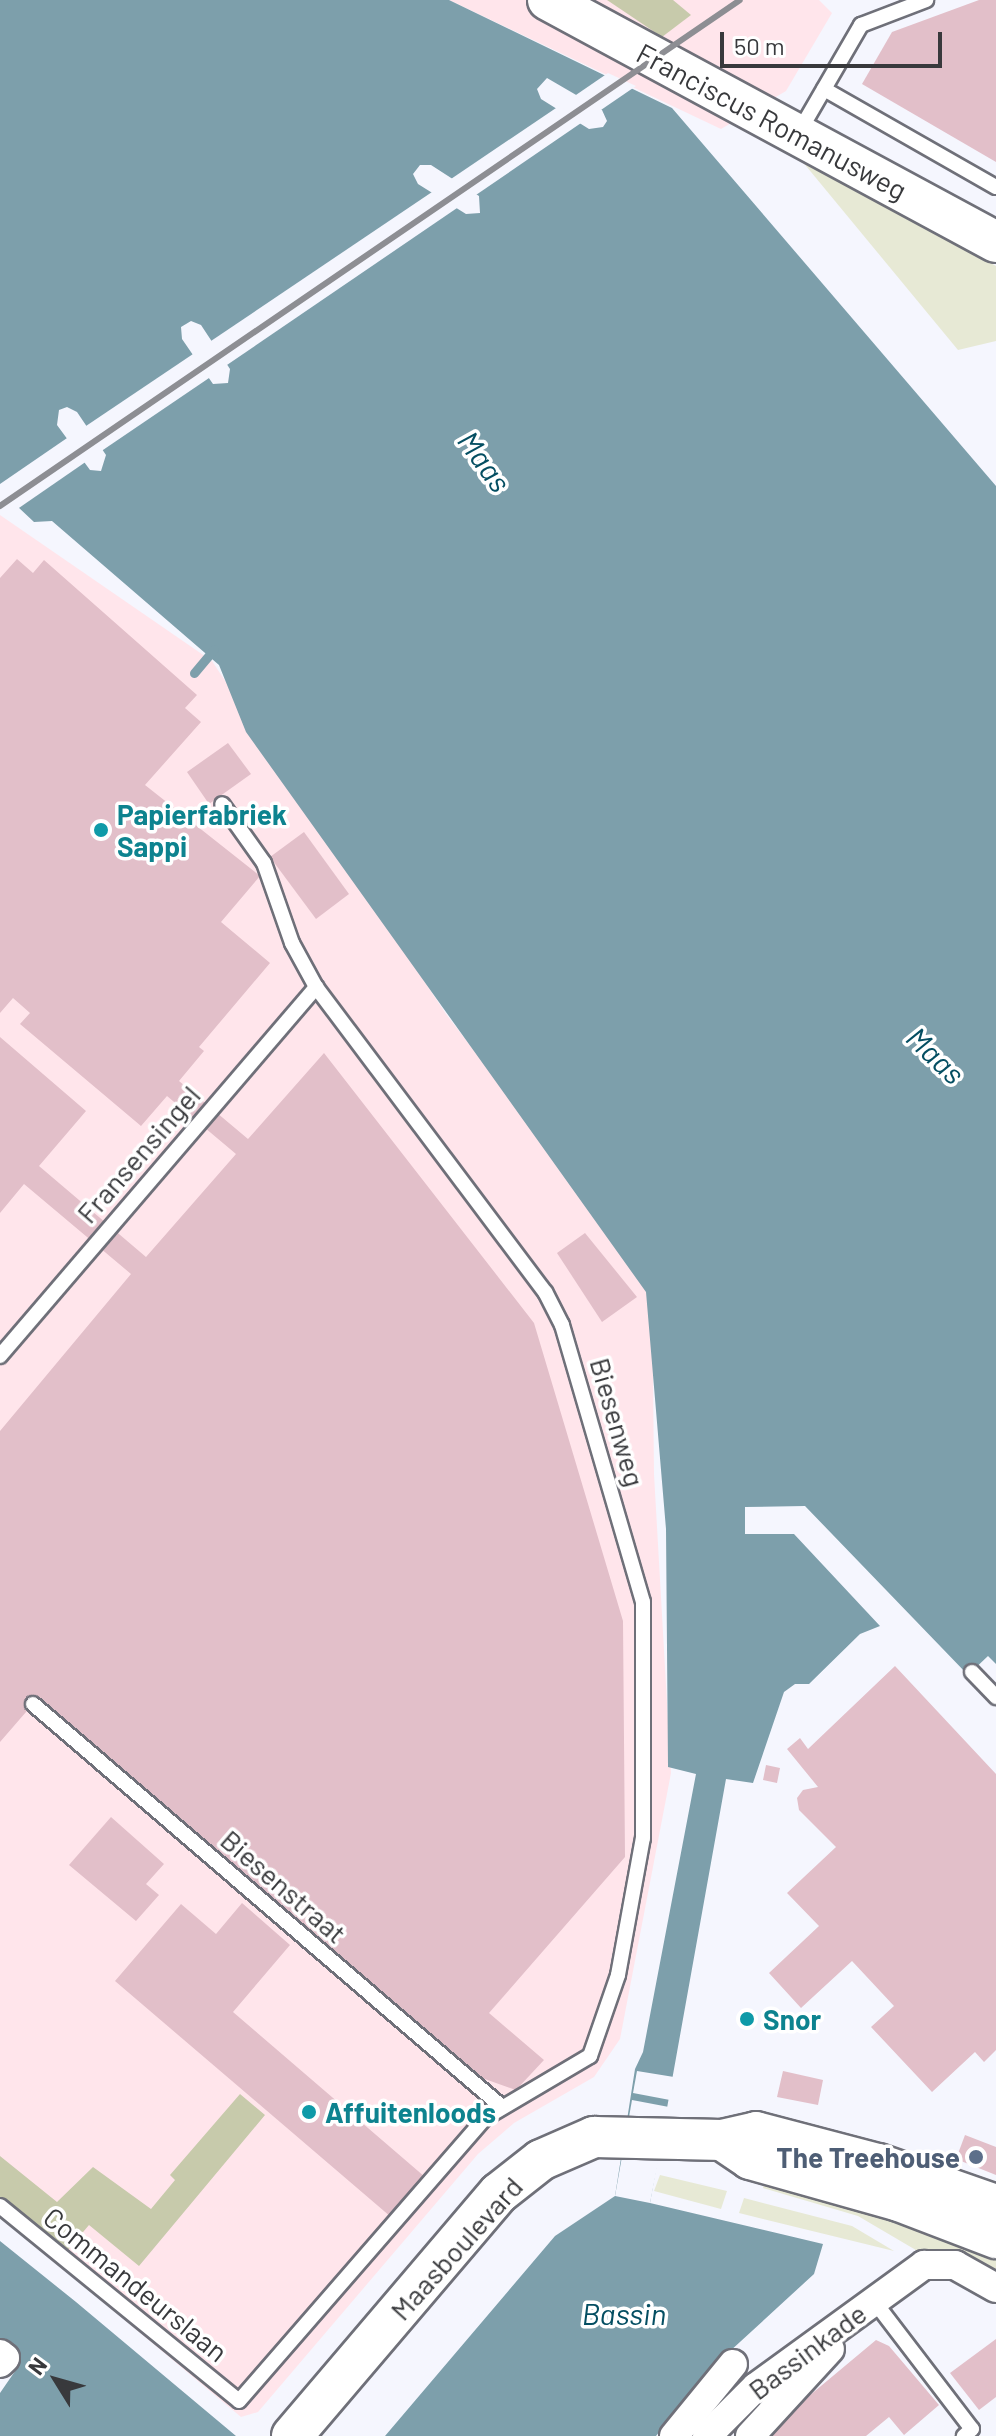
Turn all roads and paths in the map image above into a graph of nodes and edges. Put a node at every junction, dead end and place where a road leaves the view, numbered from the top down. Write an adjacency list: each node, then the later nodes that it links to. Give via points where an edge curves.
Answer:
1 (548, 0): 4 (main road, Franciscus Romanusweg)
2 (926, 0): 3 (lane, via 861,25)
3 (824, 89): 4 (lane); 5 (lane)
4 (799, 132): 6 (main road, Franciscus Romanusweg)
5 (996, 187)
6 (996, 242)
7 (222, 804): 8 (lane, Biesenweg, via 268,872 292,943)
8 (316, 987): 9 (lane, Fransensingel); 13 (lane, Biesenweg, via 556,1310 643,1602 643,1838 618,1975 590,2056)
9 (0, 1356)
10 (972, 1672): 11 (lane)
11 (996, 1697)
12 (33, 1704): 13 (lane, Biesenstraat)
13 (506, 2105): 21 (lane, Biesenweg, via 485,2118)
14 (0, 2206): 21 (lane, Commandeurslaan)
15 (988, 2218): 22 (main road, Maasboulevard, via 750,2159 722,2140 644,2134 570,2145 518,2176)
16 (996, 2288): 17 (street, via 955,2265 939,2263 924,2265)
17 (874, 2301): 24 (street, Bassinkade, via 756,2387); 25 (street); 26 (lane, via 972,2429)
18 (0, 2354): 19 (street, via 5,2358)
19 (0, 2363)
20 (733, 2364): 23 (street, Bassinkade)
21 (239, 2401)
22 (292, 2436)
23 (674, 2436)
24 (707, 2436)
25 (750, 2436)
26 (964, 2436)

